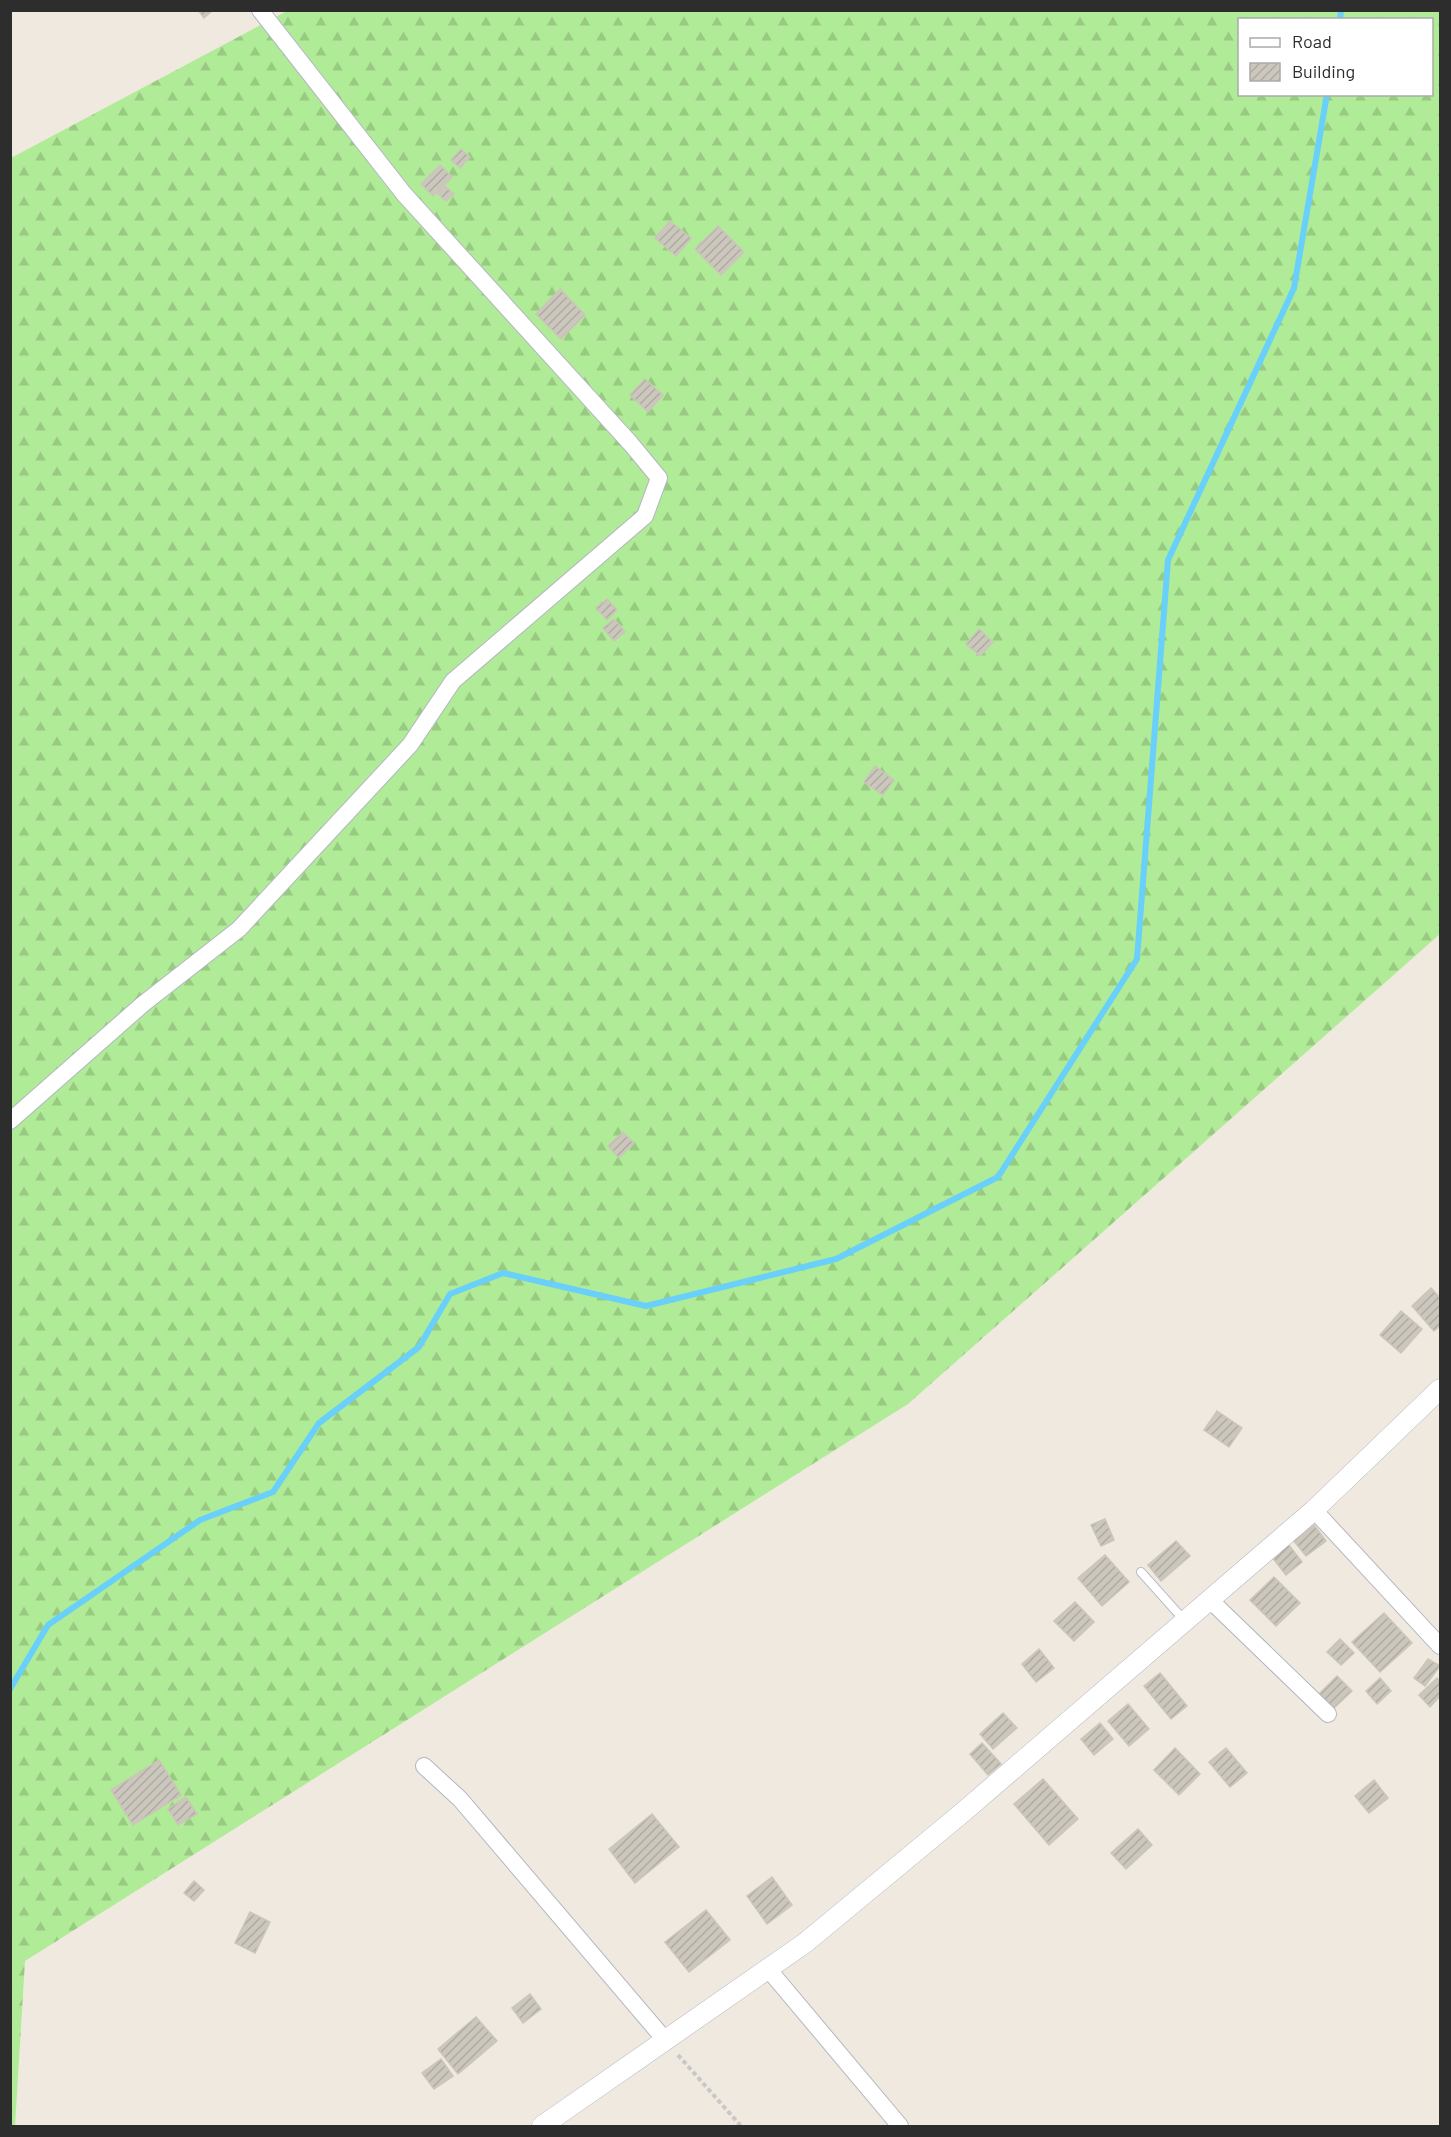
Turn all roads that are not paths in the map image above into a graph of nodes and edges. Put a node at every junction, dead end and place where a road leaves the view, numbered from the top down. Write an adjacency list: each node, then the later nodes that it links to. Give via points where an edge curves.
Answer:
1 (260, 10): 2 (street, via 404,195 660,478 645,516 453,681 410,745 239,929 143,1004)
2 (10, 1121)
3 (1440, 1389): 4 (street)
4 (1314, 1510): 6 (street); 8 (street)
5 (1141, 1572): 7 (lane)
6 (1209, 1599): 7 (street); 9 (street)
7 (1184, 1620): 11 (street, via 962,1813)
8 (1440, 1646)
9 (1328, 1714)
10 (424, 1766): 12 (street, via 460,1799)
11 (769, 1970): 12 (street); 14 (street)
12 (666, 2041): 13 (street)
13 (542, 2127)
14 (900, 2127)

